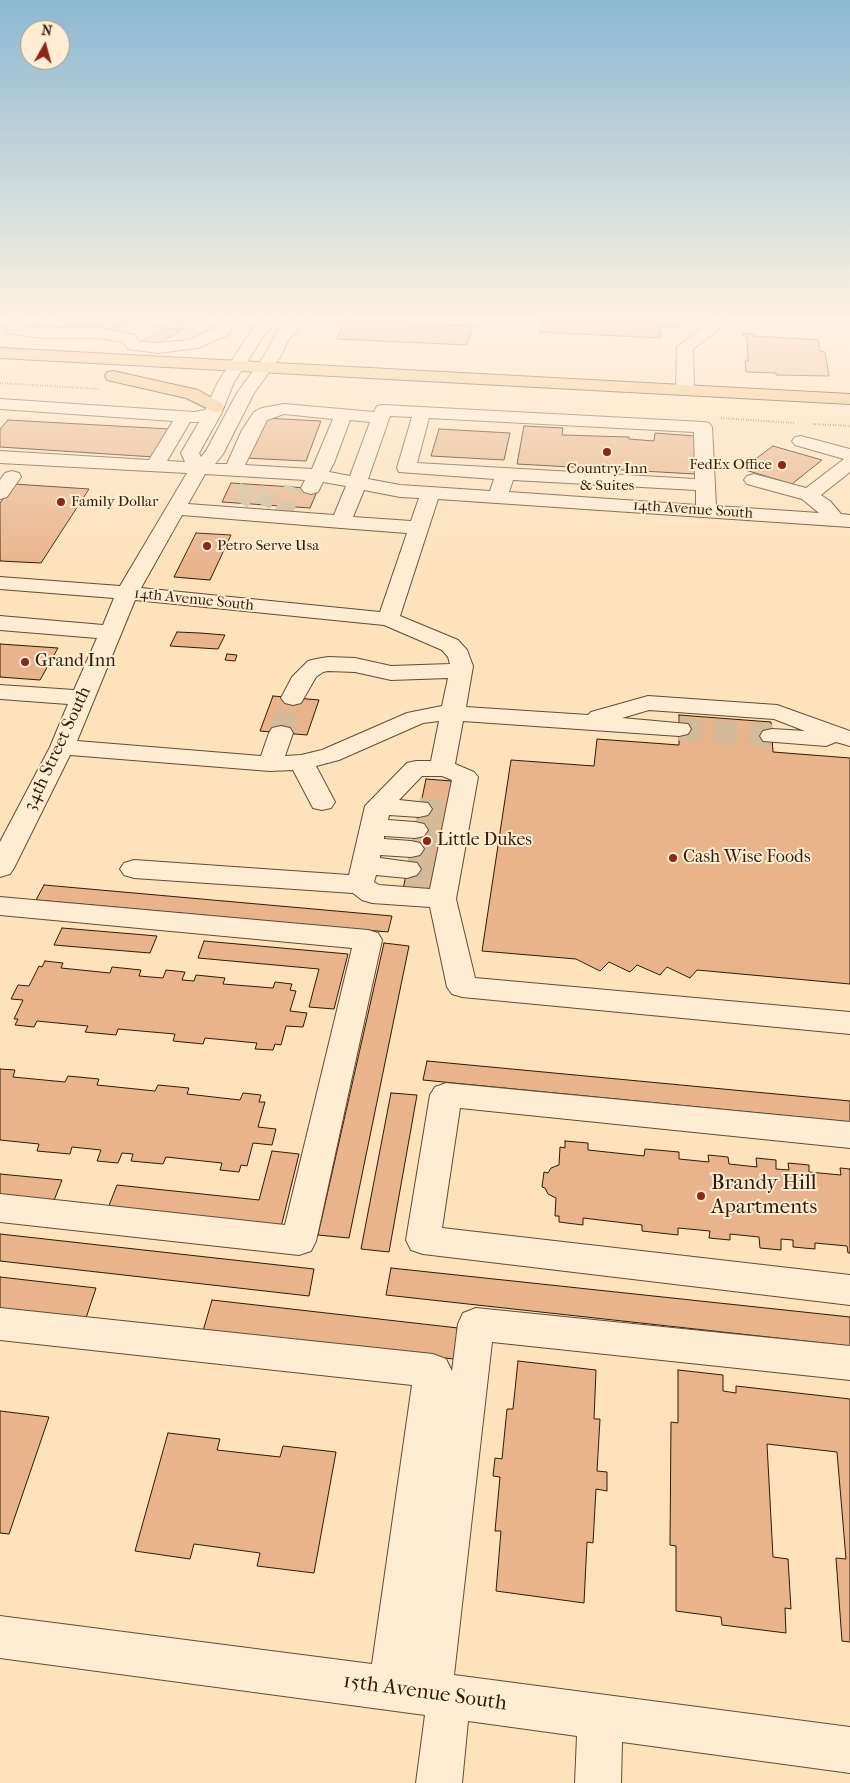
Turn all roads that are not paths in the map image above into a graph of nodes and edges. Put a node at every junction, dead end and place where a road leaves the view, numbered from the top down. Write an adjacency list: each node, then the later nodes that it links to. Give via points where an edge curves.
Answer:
1 (200, 400): 6 (main road)
2 (213, 400): 6 (street)
3 (242, 400): 18 (street, 34th Street South, via 214,454)
4 (0, 404): 9 (street)
5 (661, 405): 8 (main road)
6 (213, 410): 9 (street); 18 (street, via 190,453)
7 (422, 412): 11 (street, via 383,410); 17 (street); 25 (street, via 703,427)
8 (850, 415)
9 (185, 416): 16 (street)
10 (344, 416): 11 (street); 21 (street, via 334,412 278,410 260,416 251,430); 23 (street, via 325,464)
11 (380, 418): 24 (street)
12 (801, 441): 13 (street)
13 (850, 455)
14 (0, 457): 16 (street, 14th Avenue South)
15 (850, 463): 29 (street)
16 (155, 466): 18 (street, 14th Avenue South)
17 (406, 468): 19 (street); 26 (street)
18 (198, 470): 21 (street, 14th Avenue South); 31 (street, 34th Street South)
19 (505, 474): 25 (street); 30 (street)
20 (12, 477): 27 (street)
21 (242, 477): 23 (street, 14th Avenue South)
22 (754, 480): 29 (street)
23 (305, 481): 24 (street, 14th Avenue South)
24 (357, 482): 26 (street, 14th Avenue South); 34 (street)
25 (705, 485): 32 (street)
26 (400, 491): 28 (street, 14th Avenue South)
27 (0, 493)
28 (430, 493): 30 (street, 14th Avenue South); 35 (street)
29 (809, 495): 33 (street)
30 (498, 497): 32 (street, 14th Avenue South)
31 (175, 510): 34 (street, via 229,508 302,513); 37 (street, 34th Street South)
32 (706, 511): 33 (street, 14th Avenue South)
33 (842, 520)
34 (341, 522): 35 (street)
35 (418, 528): 38 (street)
36 (0, 583): 37 (street, 14th Avenue South)
37 (127, 593): 38 (street, 14th Avenue South); 40 (street, 34th Street South)
38 (388, 619): 41 (street, 14th Avenue South, via 450,645 459,655)
39 (0, 623): 40 (street)
40 (111, 632): 43 (street, 34th Street South)
41 (461, 670): 44 (street, via 391,673 354,665 328,664 316,666 308,672); 45 (street)
42 (0, 692): 43 (street)
43 (83, 698): 51 (street, 34th Street South)
44 (293, 698)
45 (454, 713): 46 (street); 52 (street, via 415,718 330,755); 56 (street)
46 (578, 722): 47 (street); 50 (street, via 648,703 712,707 777,712)
47 (679, 729)
48 (281, 733): 53 (street)
49 (772, 736): 50 (street)
50 (850, 740)
51 (62, 747): 53 (street); 58 (street, 34th Street South)
52 (301, 762): 53 (street); 54 (street)
53 (270, 764)
54 (322, 802)
55 (415, 830): 57 (street); 57 (street); 57 (street)
56 (448, 832): 57 (street, via 416,768); 57 (street, via 372,894); 61 (street, via 462,987)
57 (373, 837): 59 (street)
58 (0, 868)
59 (134, 869)
60 (0, 906): 63 (street, via 368,940 299,1240)
61 (850, 1023)
62 (850, 1135): 64 (street, via 446,1095 423,1240)
63 (0, 1208)
64 (850, 1290)
65 (0, 1324): 68 (street, via 433,1371)
66 (850, 1363): 68 (street, via 476,1324)
67 (0, 1637): 68 (street, 15th Avenue South)
68 (423, 1693): 69 (street, 15th Avenue South); 71 (street)
69 (600, 1716): 70 (street, 15th Avenue South); 72 (street)
70 (850, 1750)
71 (439, 1783)
72 (598, 1783)

